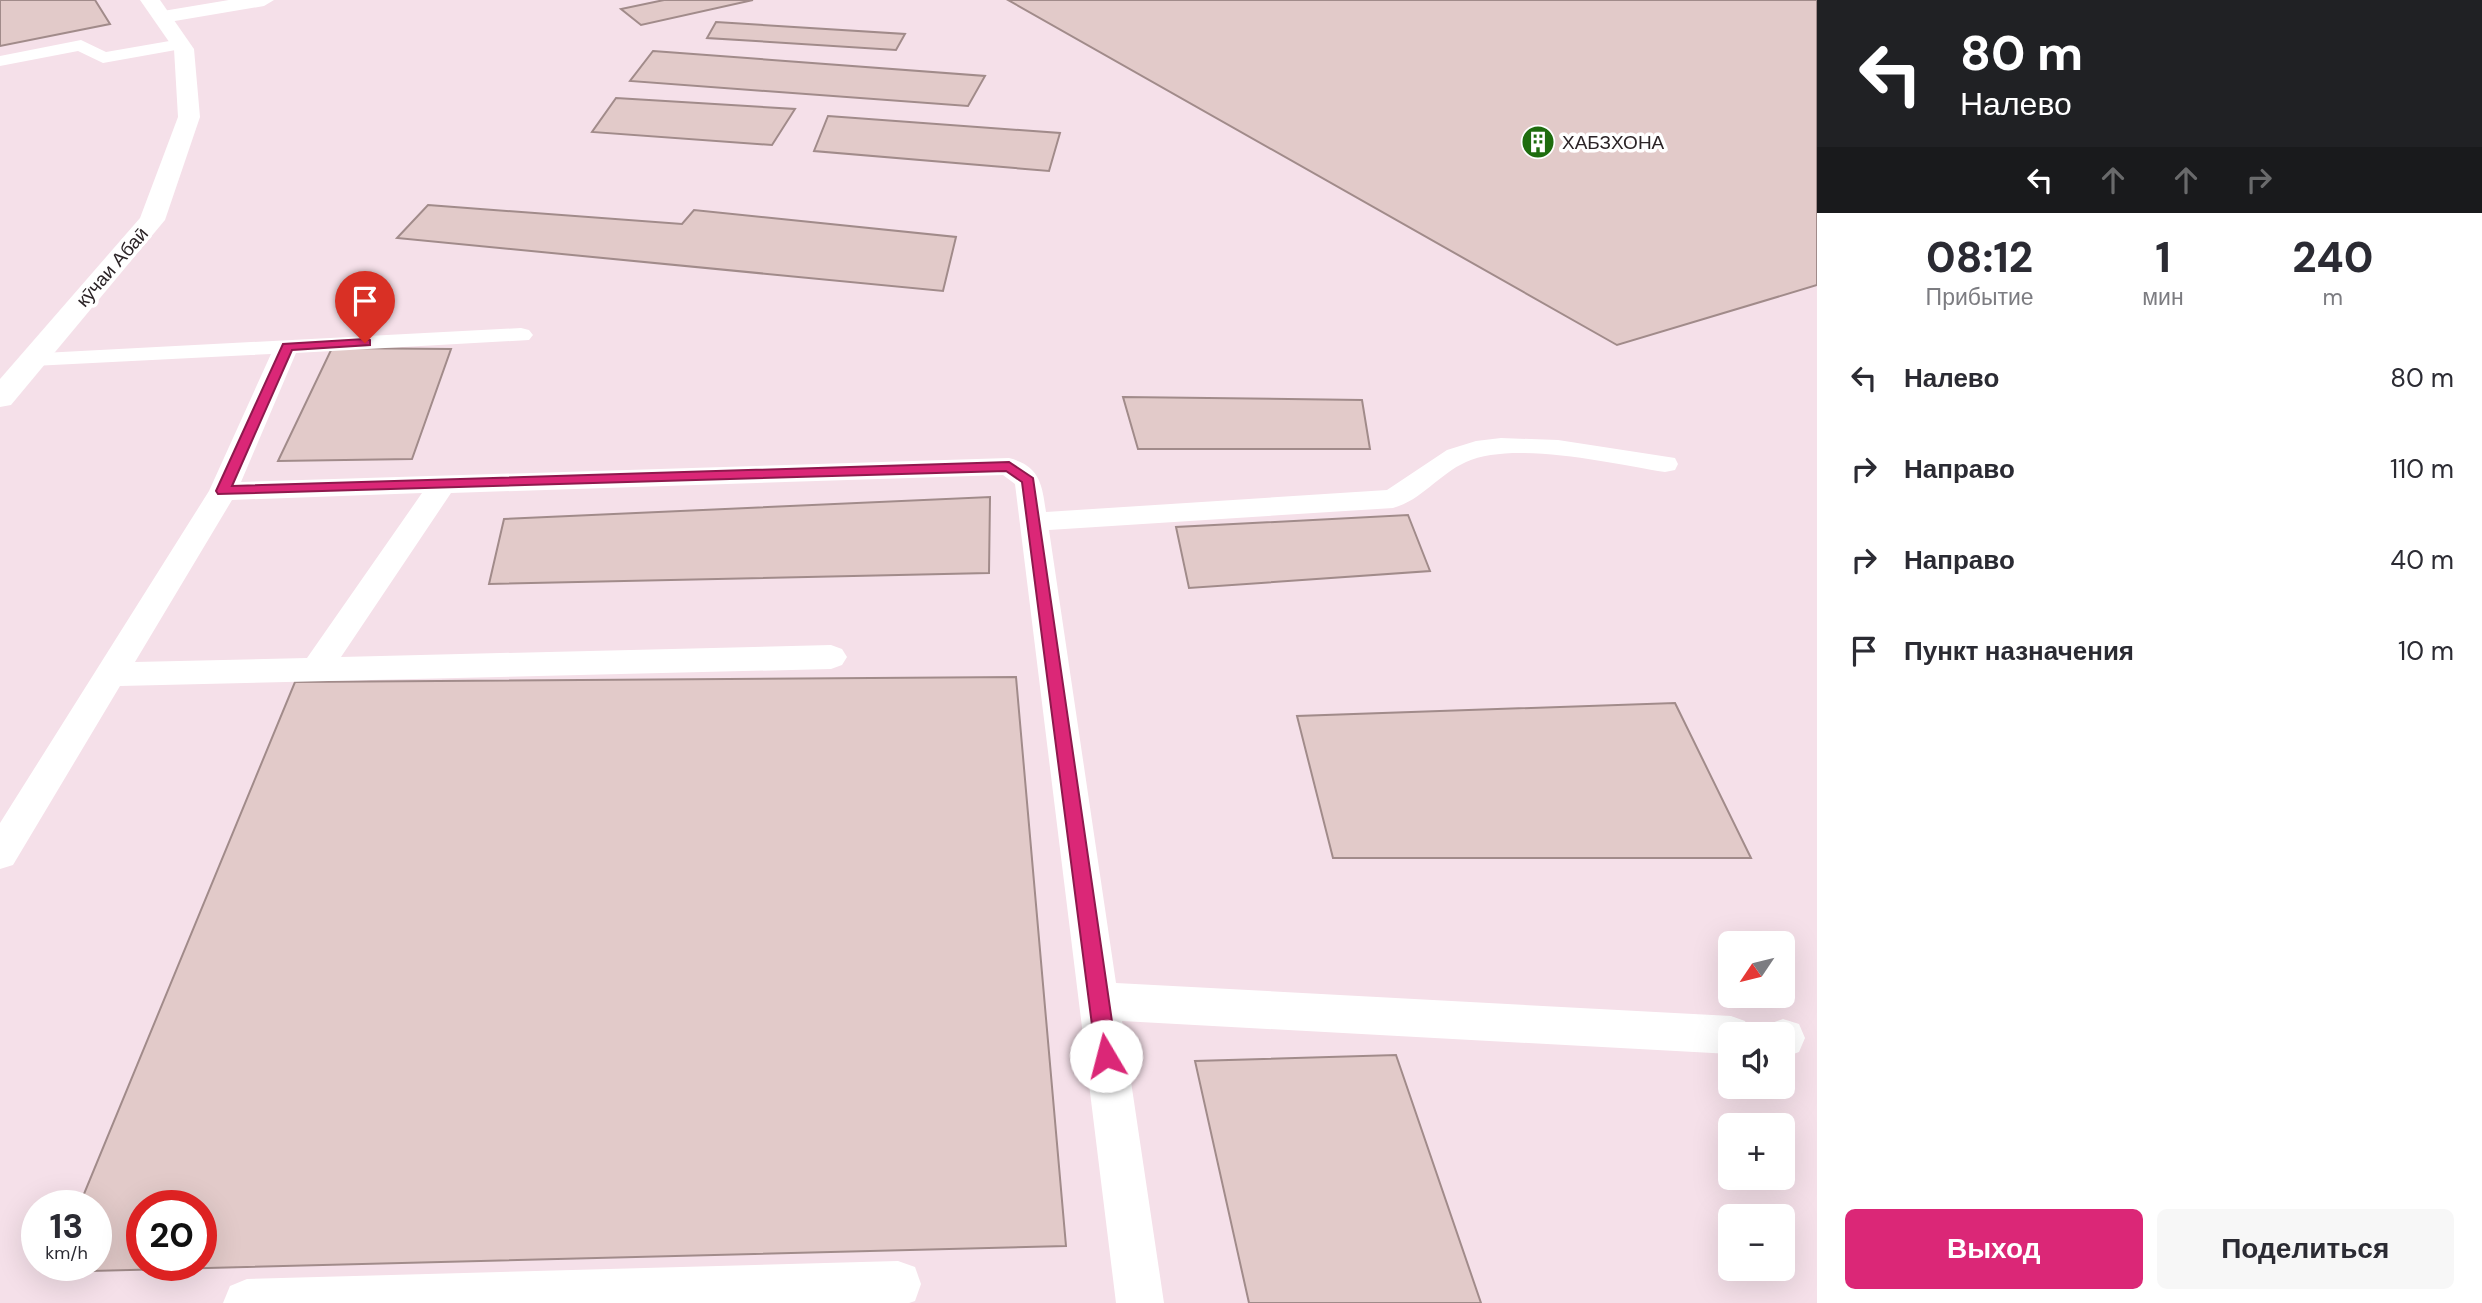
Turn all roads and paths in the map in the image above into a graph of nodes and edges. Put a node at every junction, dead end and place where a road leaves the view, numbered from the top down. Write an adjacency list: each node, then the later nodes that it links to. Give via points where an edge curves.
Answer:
1 (264, 0): 2 (street)
2 (156, 9): 3 (street, кӯчаи Абаӣ)
3 (181, 44): 4 (lane, via 103,58 81,46); 7 (street, кӯчаи Абаӣ, via 189,117 152,220)
4 (0, 61)
5 (521, 335): 6 (lane)
6 (287, 346): 7 (lane); 11 (lane)
7 (33, 359): 8 (street, кӯчаи Абаӣ)
8 (0, 398)
9 (1665, 464): 12 (lane, via 1525,446 1490,447 1458,454 1393,499)
10 (443, 484): 11 (lane); 12 (lane, via 1009,466 1028,481); 14 (lane)
11 (223, 491): 15 (lane)
12 (1034, 522): 17 (lane)
13 (831, 657): 14 (lane)
14 (315, 670): 15 (lane)
15 (110, 674): 16 (lane)
16 (0, 854)
17 (1099, 1001): 18 (lane); 21 (lane)
18 (1718, 1034)
19 (898, 1284): 20 (lane)
20 (247, 1303)
21 (1140, 1303)

